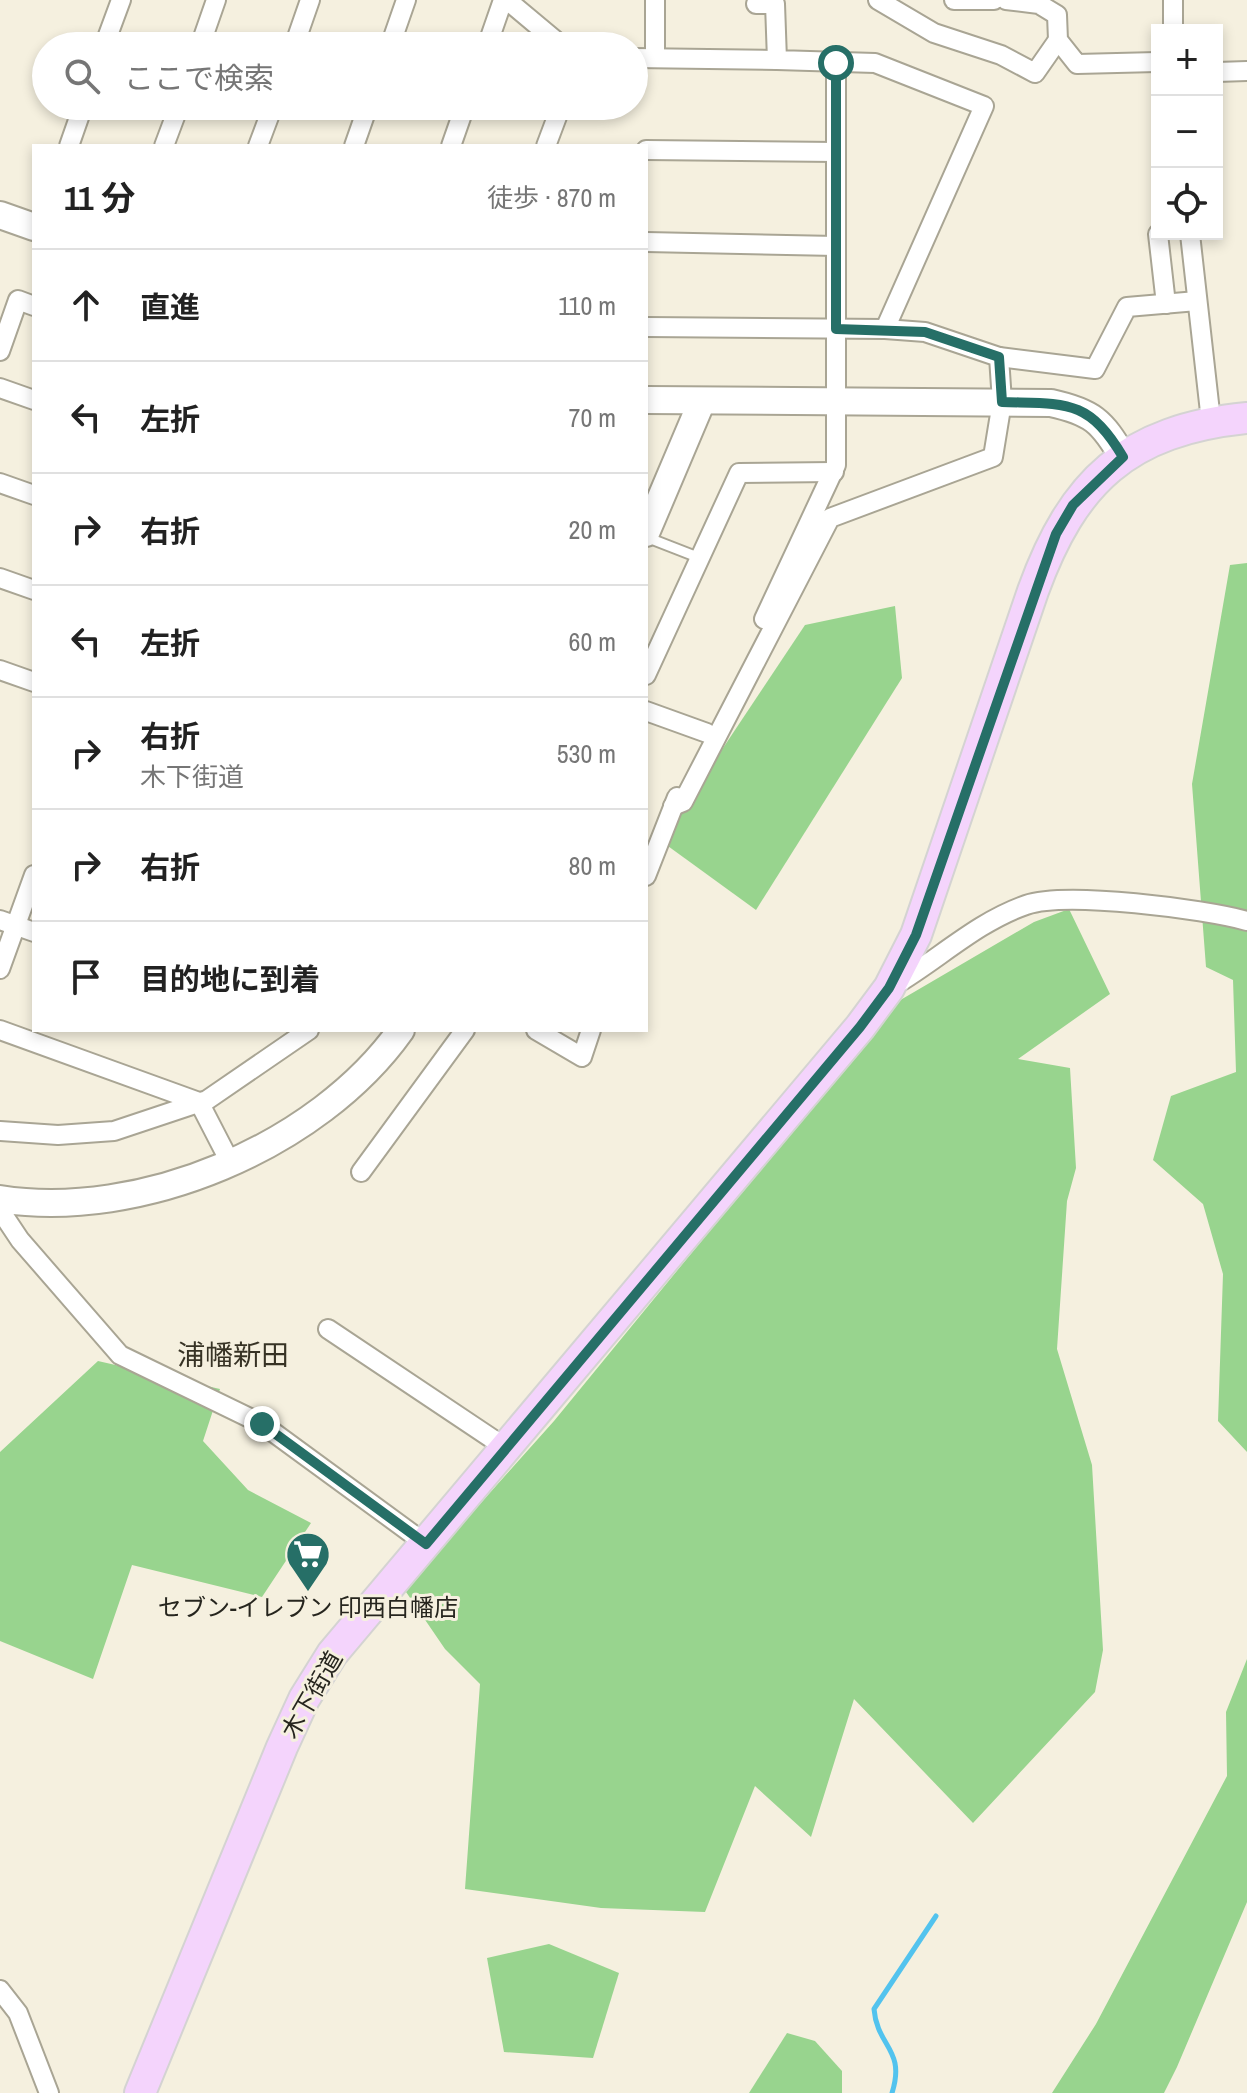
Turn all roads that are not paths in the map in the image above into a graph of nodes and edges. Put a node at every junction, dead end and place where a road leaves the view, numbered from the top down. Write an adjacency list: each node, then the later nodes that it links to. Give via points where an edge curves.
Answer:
1 (121, 0): 14 (street)
2 (216, 0): 15 (street)
3 (310, 0): 16 (street)
4 (406, 0): 17 (street)
5 (505, 0): 18 (street); 19 (street)
6 (655, 0): 22 (street)
7 (878, 0): 20 (street, via 934,33 1001,55 1035,73)
8 (954, 0): 9 (street)
9 (994, 0)
10 (1006, 0): 20 (street, via 1049,8 1057,15)
11 (1173, 0): 13 (street)
12 (756, 4): 23 (street, via 775,4)
13 (1173, 24)
14 (109, 32)
15 (205, 32)
16 (299, 32)
17 (395, 32)
18 (492, 32)
19 (545, 32)
20 (1058, 40): 24 (street, via 1077,64)
21 (648, 58): 22 (street)
22 (655, 58): 23 (street)
23 (777, 60): 25 (street)
24 (1151, 62)
25 (836, 63): 41 (street); 53 (street, via 875,63 984,106)
26 (1247, 71): 27 (street)
27 (1223, 72)
28 (78, 120): 34 (street)
29 (174, 120): 35 (street)
30 (268, 120): 36 (street)
31 (363, 120): 37 (street)
32 (460, 120): 38 (street)
33 (556, 120): 39 (street)
34 (70, 144)
35 (165, 144)
36 (259, 144)
37 (355, 144)
38 (452, 144)
39 (547, 144)
40 (648, 150): 41 (street)
41 (836, 152): 47 (street)
42 (0, 215): 43 (street)
43 (32, 226)
44 (1159, 240): 49 (street)
45 (1191, 240): 48 (street)
46 (648, 242): 47 (street)
47 (836, 246): 52 (street)
48 (1197, 301): 49 (street); 63 (street)
49 (1166, 304): 55 (street, via 1127,307 1095,369)
50 (32, 305): 54 (street, via 18,300)
51 (648, 327): 52 (street)
52 (836, 329): 53 (street); 59 (street)
53 (885, 329): 55 (street, via 925,332)
54 (0, 351)
55 (999, 357): 61 (street)
56 (0, 388): 57 (street)
57 (32, 399)
58 (648, 400): 60 (street)
59 (837, 400): 60 (street); 61 (street); 65 (street)
60 (702, 401): 68 (street)
61 (1002, 402): 64 (street, via 1081,410 1105,426); 78 (street, via 993,457 830,518 707,761 683,802)
62 (1247, 418): 63 (main road, 木下街道)
63 (1211, 421): 64 (main road, 木下街道, via 1152,440)
64 (1123, 457): 85 (main road, 木下街道, via 1073,505 1056,534 916,935)
65 (834, 472): 70 (street, via 739,473); 77 (street)
66 (0, 483): 67 (street)
67 (32, 494)
68 (648, 530)
69 (648, 536): 70 (lane)
70 (700, 558): 74 (street)
71 (0, 578): 72 (street)
72 (32, 589)
73 (0, 670): 75 (street)
74 (648, 671)
75 (32, 681)
76 (648, 712): 77 (street)
77 (707, 733): 78 (street)
78 (673, 806): 79 (street)
79 (648, 871)
80 (32, 879): 82 (street)
81 (1247, 921): 85 (street, via 1090,899 1029,903 984,924)
82 (8, 922): 83 (street); 84 (street)
83 (32, 931)
84 (0, 969)
85 (889, 988): 99 (main road, 木下街道)
86 (0, 1030): 92 (street)
87 (305, 1032): 92 (street)
88 (399, 1032): 94 (street, via 327,1105)
89 (464, 1032): 95 (street)
90 (539, 1032): 91 (street, via 582,1057)
91 (590, 1032)
92 (199, 1102): 93 (street, via 114,1131); 94 (street)
93 (0, 1131)
94 (231, 1164): 96 (street, via 116,1196 75,1202)
95 (361, 1172)
96 (0, 1199)
97 (0, 1210): 100 (street, via 120,1355 262,1424)
98 (328, 1329): 99 (street)
99 (506, 1448): 100 (main road, 木下街道)
100 (426, 1544): 103 (main road, 木下街道, via 332,1654 304,1699)
101 (0, 1990): 102 (street, via 18,2013)
102 (49, 2093)
103 (140, 2093)

